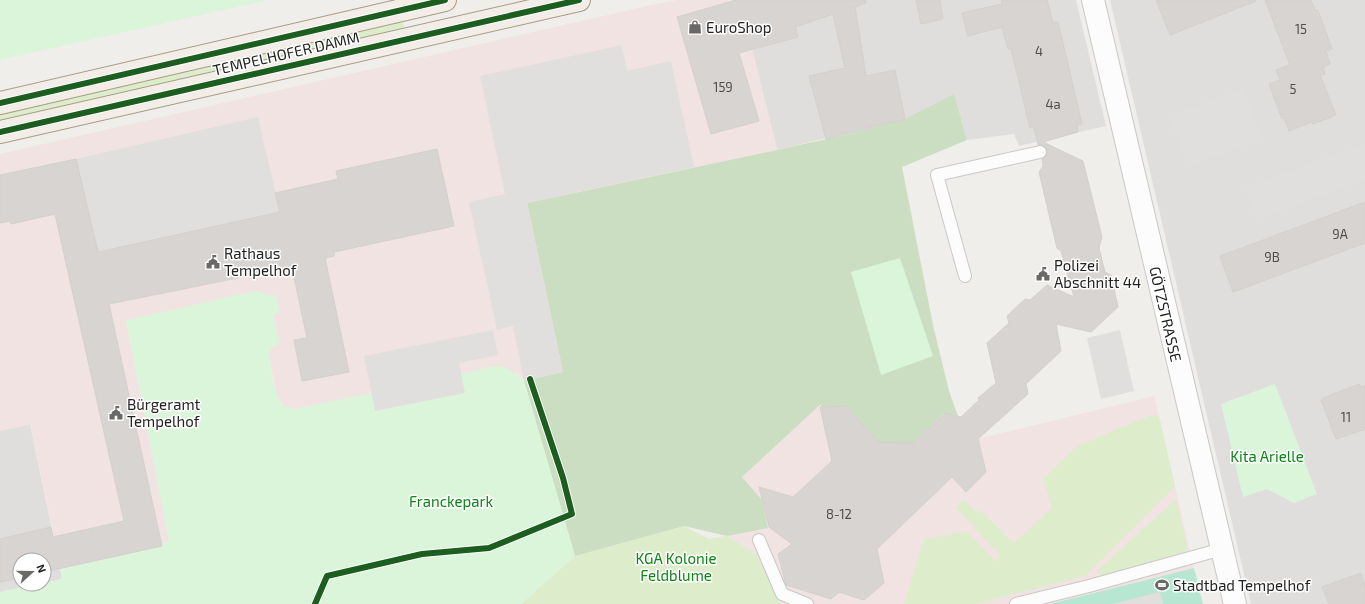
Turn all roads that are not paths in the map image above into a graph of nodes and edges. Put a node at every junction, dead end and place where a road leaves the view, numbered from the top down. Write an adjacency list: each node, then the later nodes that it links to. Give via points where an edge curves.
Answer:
1 (445, 0): 4 (main road, TEMPELHOFER DAMM)
2 (579, 0): 5 (main road, TEMPELHOFER DAMM)
3 (1093, 0): 9 (street, GÖTZSTRASSE)
4 (0, 103)
5 (0, 132)
6 (1040, 152): 7 (lane, via 937,175)
7 (965, 276)
8 (760, 540): 10 (lane, via 782,594)
9 (1222, 549): 11 (lane); 12 (street, GÖTZSTRASSE)
10 (807, 604)
11 (1016, 604)
12 (1235, 604)

